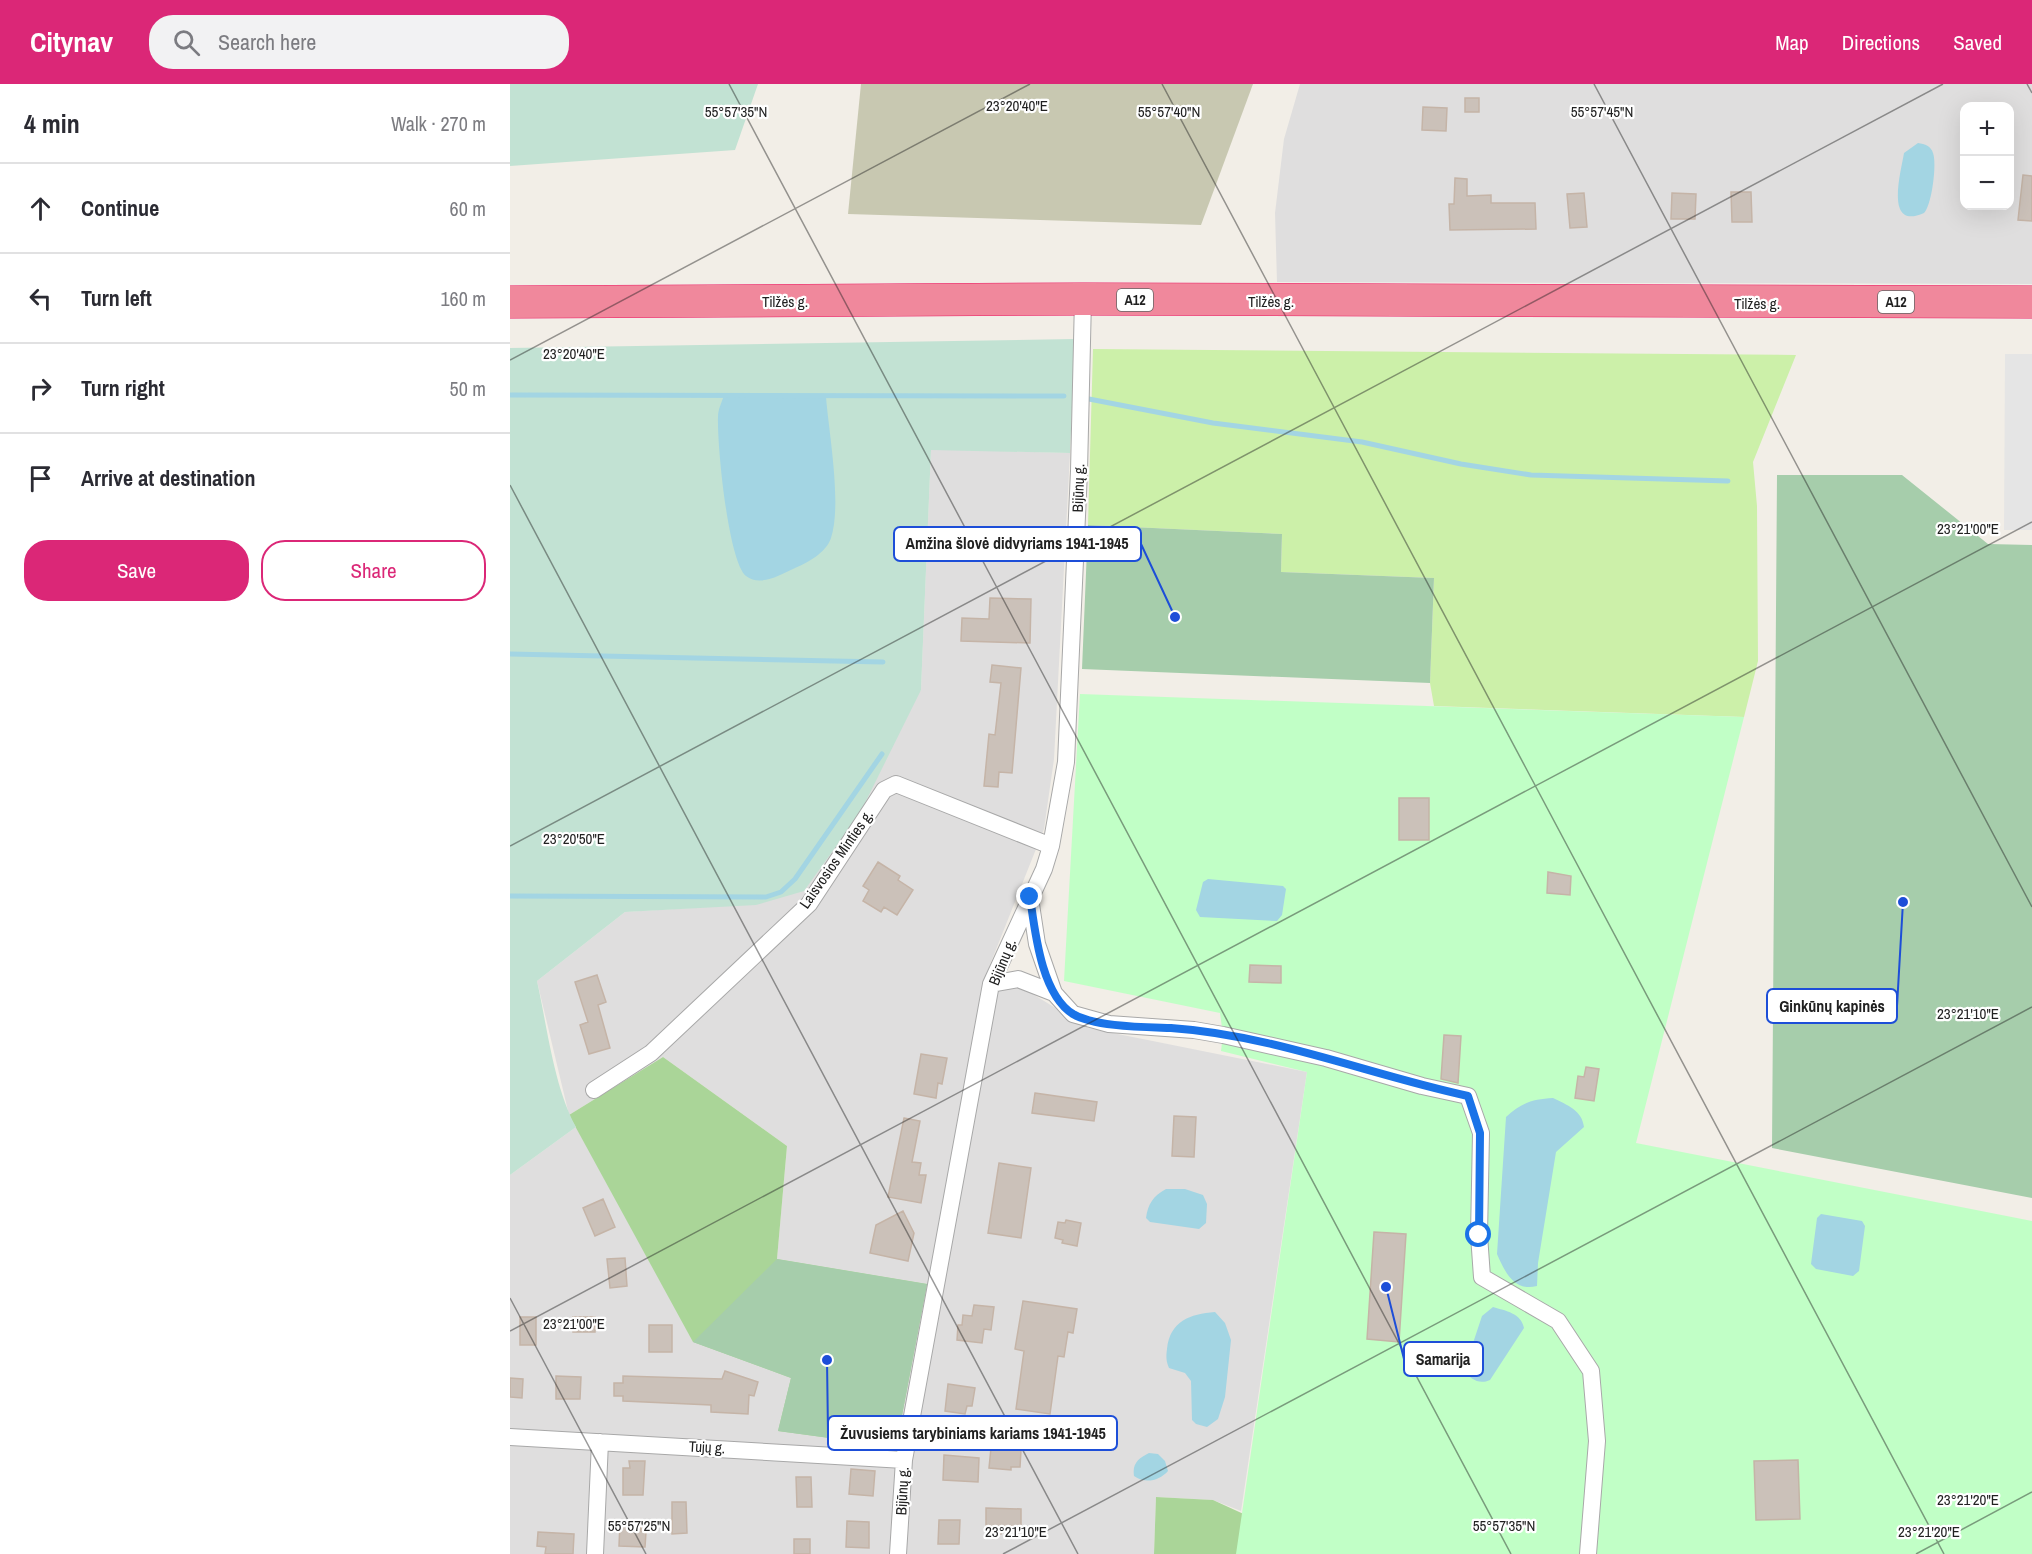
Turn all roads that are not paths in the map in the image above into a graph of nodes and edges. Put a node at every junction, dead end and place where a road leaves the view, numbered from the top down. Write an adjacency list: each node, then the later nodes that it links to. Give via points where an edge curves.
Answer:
1 (1083, 299): 2 (highway, Tilžės g. / A12); 3 (highway, Tilžės g. / A12); 4 (street, Bijūnų g., via 1071,688 1066,762)
2 (510, 302)
3 (2032, 302)
4 (1052, 846): 5 (street, Bijūnų g.); 8 (street, Laisvosios Minties g., via 896,784 884,790 809,904 651,1053)
5 (1030, 897): 6 (street, Bijūnų g.); 7 (street, via 1037,944)
6 (992, 984): 7 (street, via 1018,979); 11 (street, Bijūnų g.)
7 (1054, 993): 14 (street, via 1073,1014 1109,1024 1222,1035 1468,1096 1480,1133 1482,1276 1558,1321 1591,1371 1597,1441)
8 (594, 1090)
9 (510, 1437): 10 (street, Tujų g.)
10 (600, 1442): 11 (street, Tujų g.); 12 (street)
11 (904, 1460): 13 (street, Bijūnų g.)
12 (595, 1554)
13 (898, 1554)
14 (1588, 1554)

